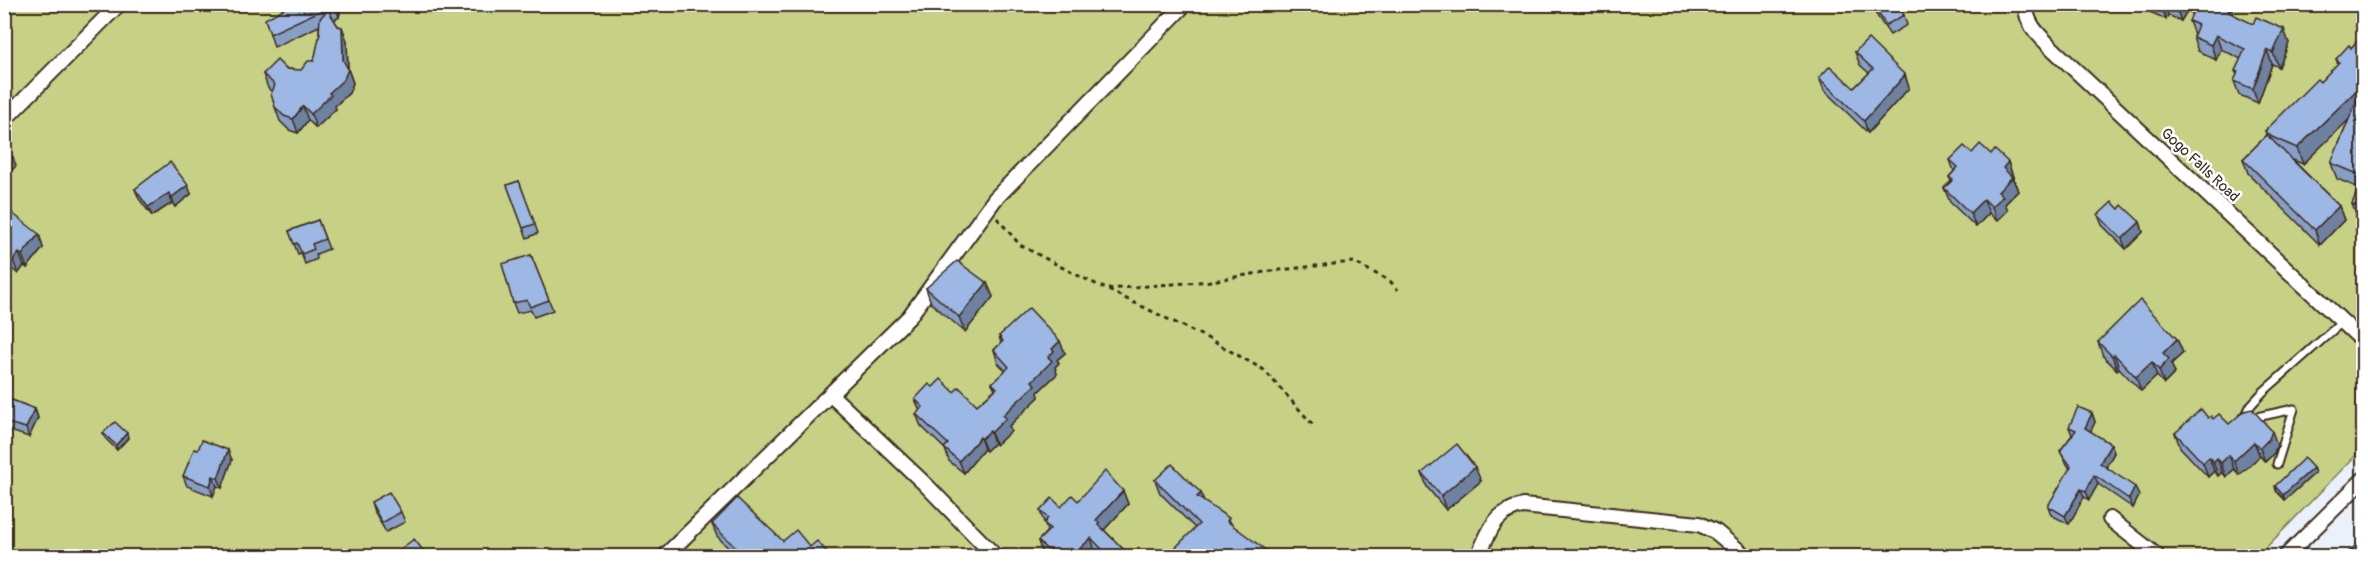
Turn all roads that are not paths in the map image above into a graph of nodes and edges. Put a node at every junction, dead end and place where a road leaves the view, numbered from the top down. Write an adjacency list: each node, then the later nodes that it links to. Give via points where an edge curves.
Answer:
1 (119, 4): 4 (street)
2 (1185, 4): 7 (street, via 1022,169 988,208 909,318)
3 (2026, 4): 5 (street, Gogo Falls Road, via 2025,16 2034,30)
4 (4, 120)
5 (2342, 322): 6 (street, Gogo Falls Road); 8 (lane, via 2251,405 2244,420 2294,409)
6 (2364, 342)
7 (831, 395): 11 (street); 12 (street)
8 (2277, 464)
9 (2364, 479): 16 (street)
10 (2110, 519): 15 (street)
11 (665, 556)
12 (995, 556)
13 (1478, 556): 14 (street, via 1496,518 1509,508 1522,506 1699,524 1716,532)
14 (1745, 556)
15 (2157, 556)
16 (2286, 556)

